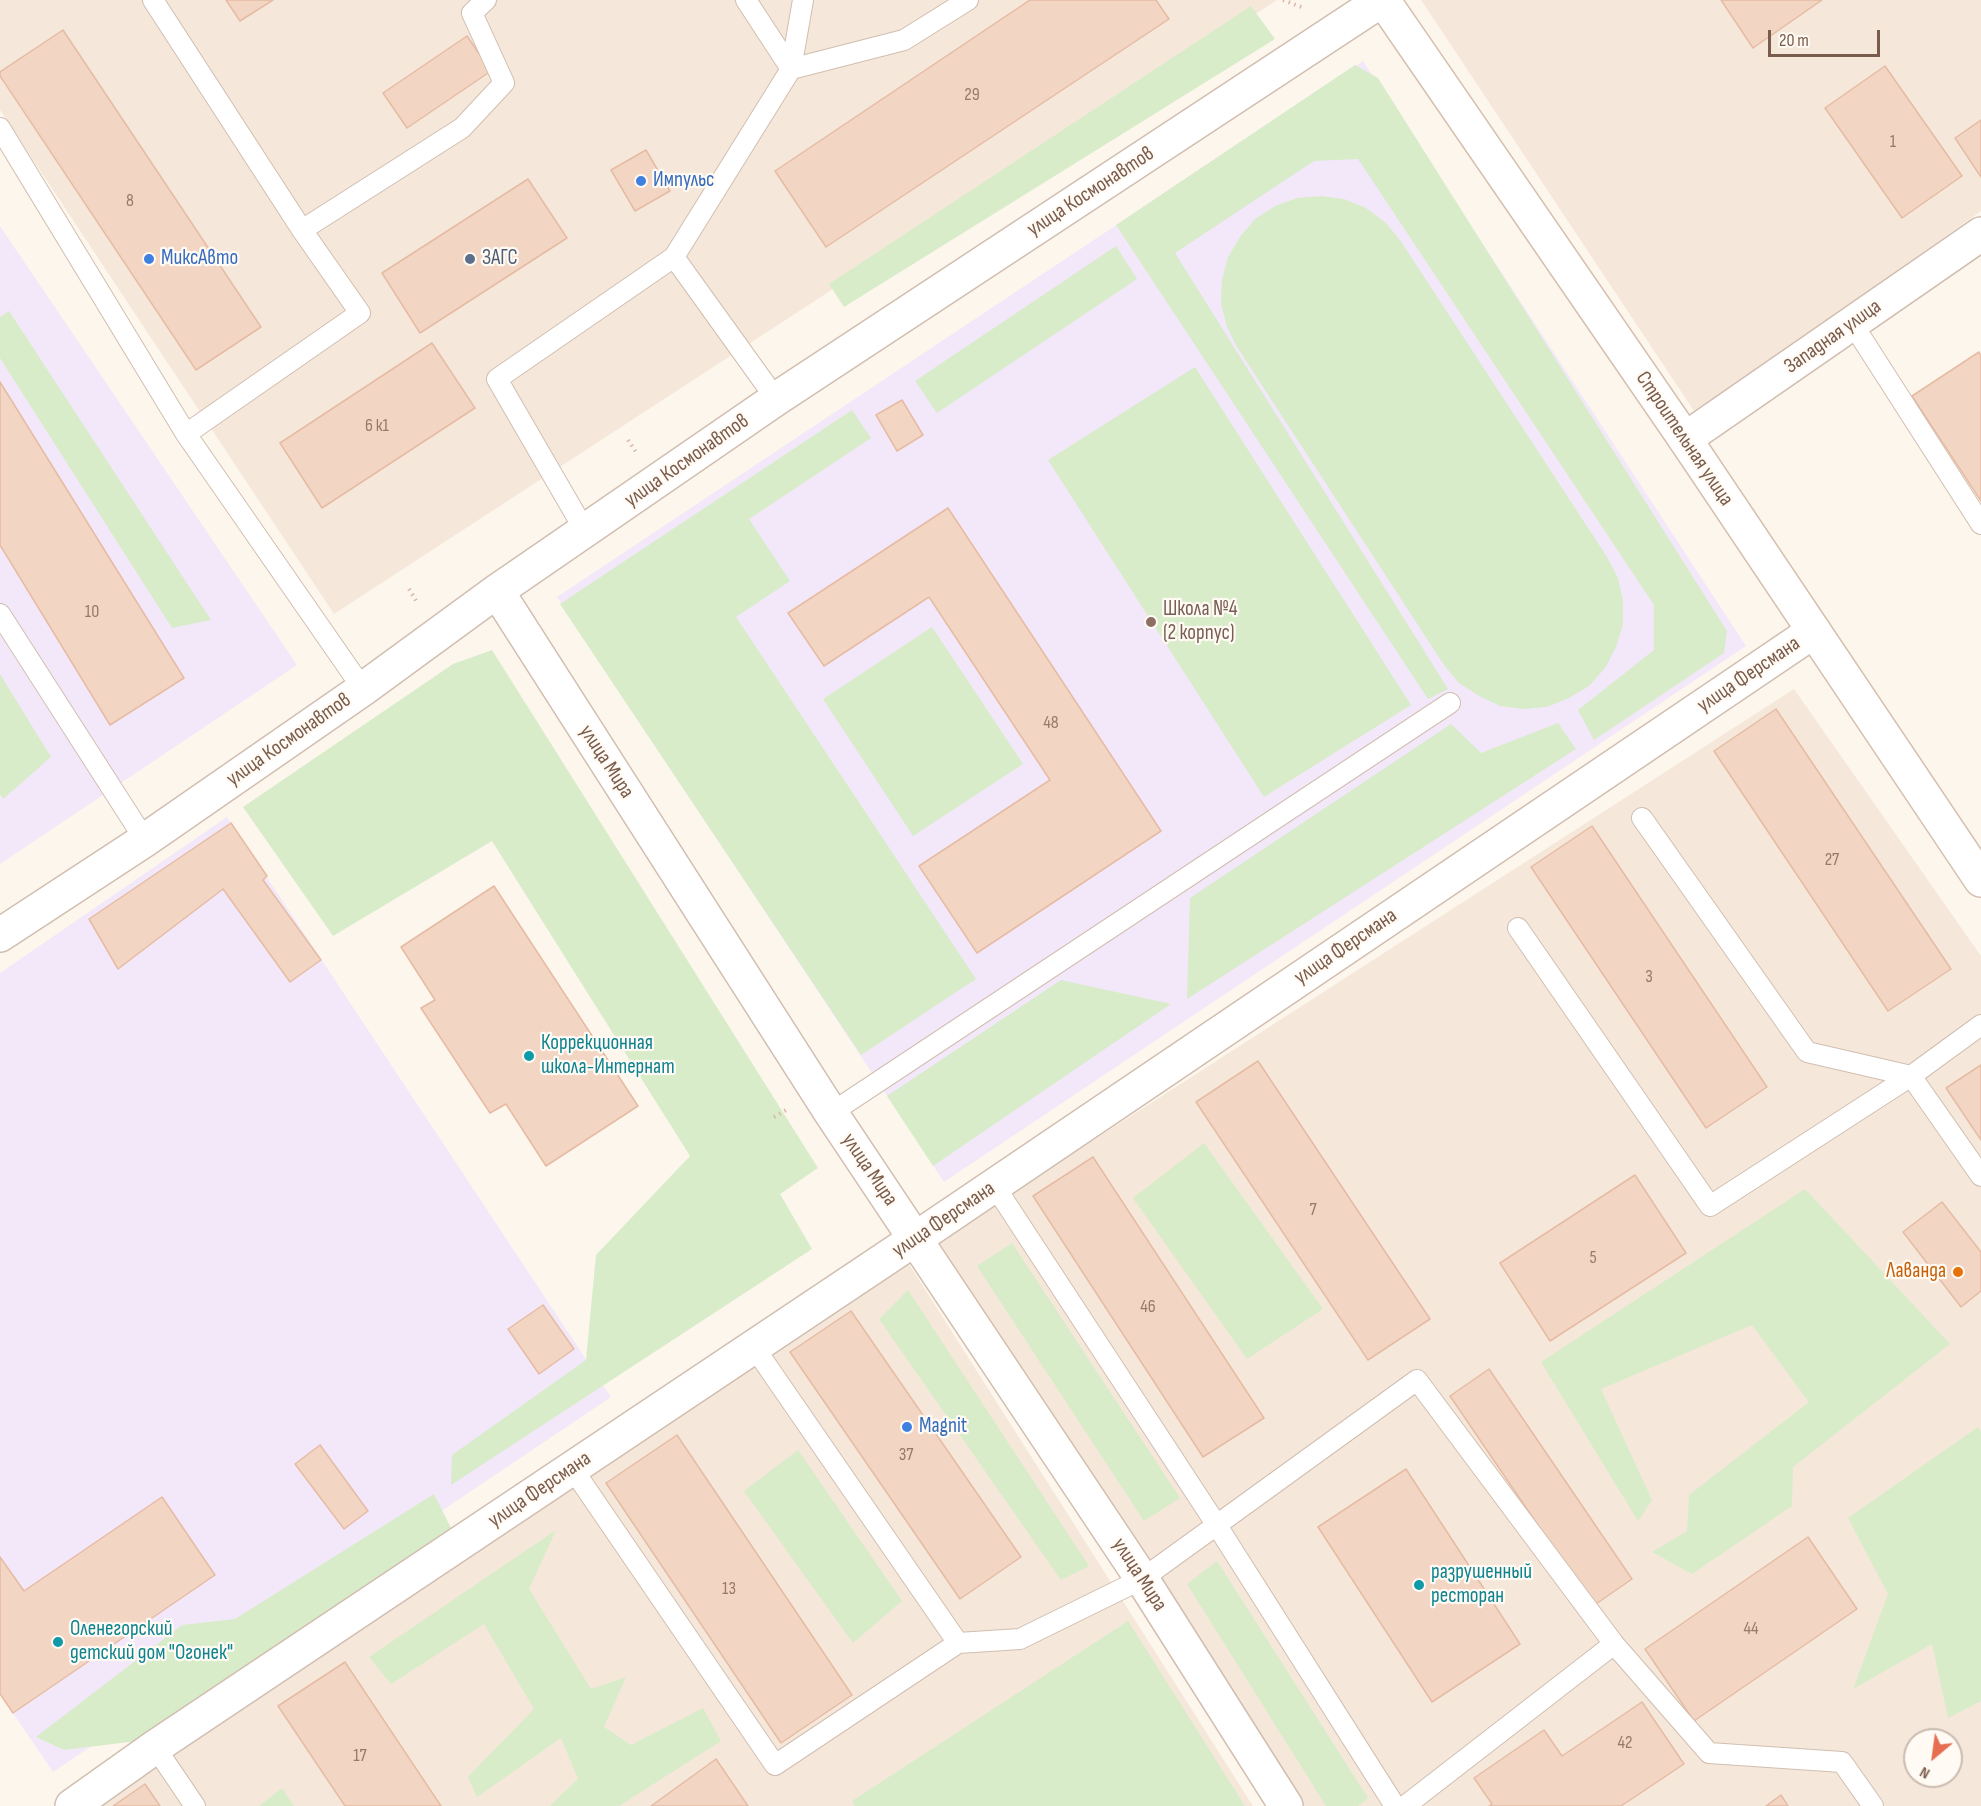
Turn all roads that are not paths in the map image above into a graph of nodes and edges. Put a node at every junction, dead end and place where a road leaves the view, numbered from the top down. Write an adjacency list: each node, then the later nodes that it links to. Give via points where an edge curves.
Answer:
1 (153, 0): 9 (lane)
2 (486, 0): 9 (lane, via 472,12 504,83 462,128)
3 (746, 0): 7 (lane)
4 (802, 0): 7 (lane)
5 (968, 0): 7 (lane, via 904,40)
6 (1382, 0): 13 (street, улица Космонавтов); 15 (street, Строительная улица)
7 (791, 69): 11 (lane)
8 (0, 128): 14 (lane)
9 (302, 230): 14 (lane, via 360,313)
10 (1981, 234): 12 (street, Западная улица)
11 (674, 257): 13 (lane); 17 (lane, via 496,379)
12 (1852, 323): 15 (street, Западная улица); 16 (lane)
13 (776, 399): 17 (street, улица Космонавтов)
14 (186, 434): 21 (lane)
15 (1685, 440): 20 (street, Строительная улица)
16 (1981, 524)
17 (585, 531): 18 (street, улица Космонавтов)
18 (497, 591): 21 (street, улица Космонавтов); 30 (street, улица Мира)
19 (0, 614): 24 (lane)
20 (1814, 632): 25 (street, Строительная улица); 32 (street, улица Ферсмана)
21 (363, 689): 24 (street, улица Космонавтов)
22 (1450, 703): 30 (lane)
23 (1642, 818): 29 (lane, via 1807,1052)
24 (145, 840): 27 (street, улица Космонавтов)
25 (1981, 880)
26 (1518, 928): 29 (lane, via 1710,1206)
27 (0, 935)
28 (1981, 1025): 29 (lane)
29 (1911, 1076): 31 (lane)
30 (831, 1113): 33 (street, улица Мира)
31 (1981, 1176)
32 (994, 1185): 33 (street, улица Ферсмана); 36 (lane)
33 (915, 1239): 34 (street, улица Ферсмана); 37 (street, улица Мира)
34 (754, 1347): 35 (street, улица Ферсмана); 38 (lane)
35 (572, 1468): 38 (lane, via 775,1765); 40 (street, улица Ферсмана)
36 (1216, 1524): 37 (lane); 39 (lane, via 1417,1380); 44 (lane)
37 (1142, 1579): 38 (lane, via 1020,1639); 43 (street, улица Мира)
38 (958, 1643)
39 (1614, 1644): 45 (lane); 46 (lane, via 1709,1753 1842,1762)
40 (155, 1748): 41 (street, улица Ферсмана); 42 (lane)
41 (72, 1806)
42 (195, 1806)
43 (1286, 1806)
44 (1395, 1806)
45 (1405, 1806)
46 (1873, 1806)

